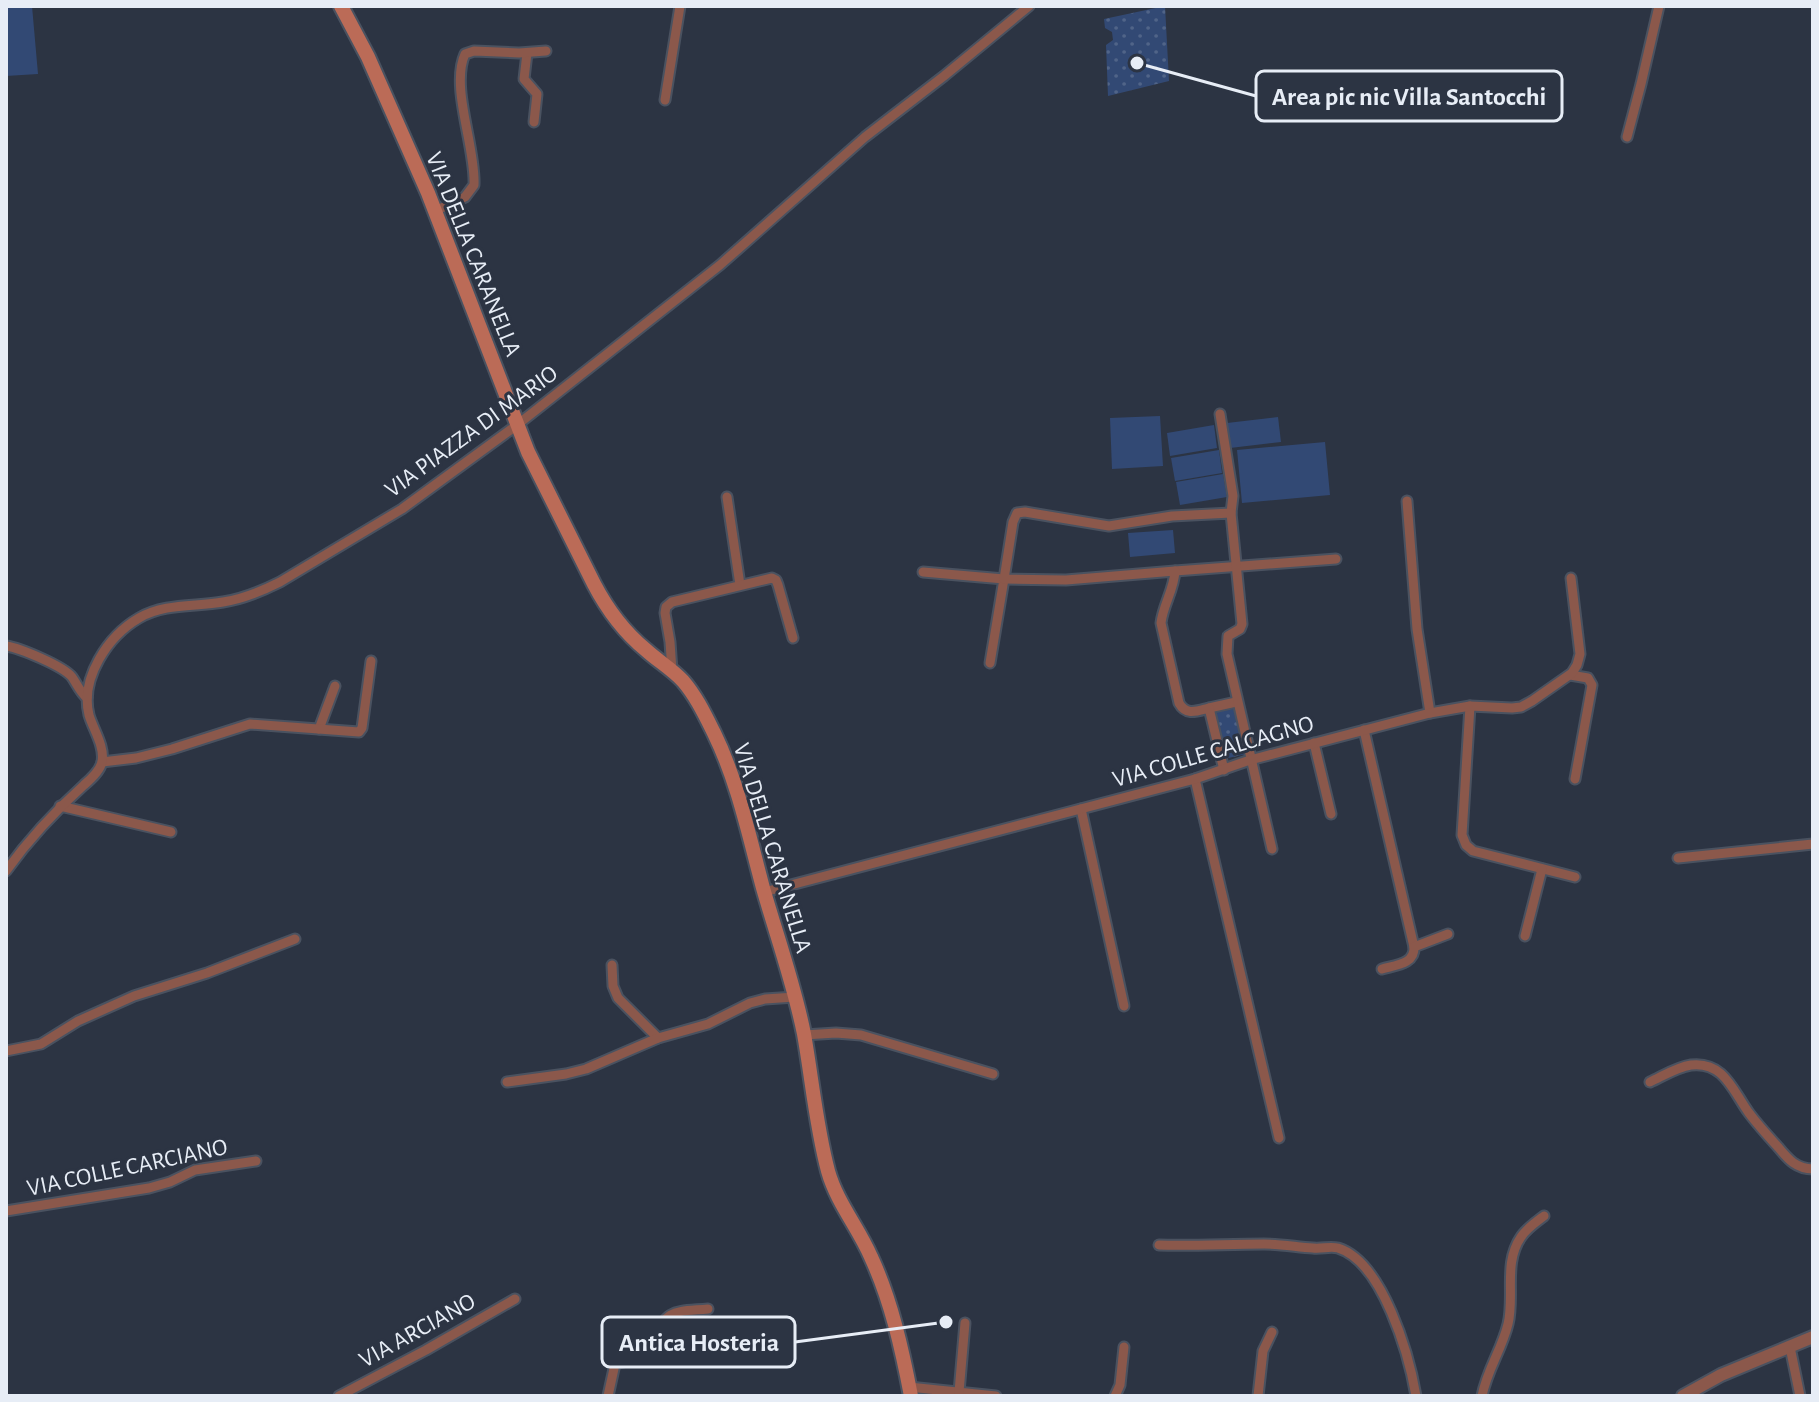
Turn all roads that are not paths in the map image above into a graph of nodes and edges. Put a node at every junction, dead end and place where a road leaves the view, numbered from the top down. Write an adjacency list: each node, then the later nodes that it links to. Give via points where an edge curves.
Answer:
1 (341, 6): 10 (main road, VIA DELLA CARANELLA)
2 (680, 6): 7 (street)
3 (1029, 6): 12 (street, VIA PIAZZA DI MARIO, via 865,137 727,259)
4 (1659, 6): 9 (street)
5 (546, 51): 6 (street)
6 (527, 53): 8 (street, via 524,79 537,94); 10 (street, via 471,51 464,56 462,88 474,185 465,197)
7 (665, 100)
8 (534, 122)
9 (1627, 137)
10 (435, 211): 12 (main road, VIA DELLA CARANELLA)
11 (1220, 414): 15 (street)
12 (517, 425): 27 (main road, VIA DELLA CARANELLA, via 605,605 632,638); 30 (street, VIA PIAZZA DI MARIO, via 402,509 275,584 235,600 162,609 139,618 109,646)
13 (727, 497): 22 (street)
14 (1407, 501): 34 (street)
15 (1231, 513): 17 (street); 21 (street, via 1109,526 1021,511 1013,519)
16 (1336, 559): 17 (street)
17 (1236, 566): 18 (street); 31 (street, via 1242,624 1229,635 1226,647)
18 (1175, 571): 21 (street); 33 (street, via 1161,623 1179,703 1188,712)
19 (923, 572): 21 (street)
20 (1571, 578): 28 (street, via 1580,657)
21 (1004, 579): 26 (street)
22 (740, 585): 23 (street, via 775,579); 27 (street, via 668,604)
23 (793, 638)
24 (6, 646): 30 (street, via 63,669)
25 (371, 661): 35 (street, via 361,731)
26 (990, 663)
27 (672, 671): 53 (main road, VIA DELLA CARANELLA, via 695,698 721,749)
28 (1570, 675): 32 (street, VIA COLLE CALCAGNO, via 1521,707); 42 (street, via 1588,678 1592,685)
29 (335, 686): 35 (street)
30 (87, 698): 39 (street)
31 (1236, 702): 33 (street); 38 (street)
32 (1470, 706): 34 (street, VIA COLLE CALCAGNO); 50 (street, via 1464,843 1473,851)
33 (1209, 708): 40 (street)
34 (1430, 713): 36 (street, VIA COLLE CALCAGNO)
35 (319, 729): 39 (street, via 250,724 172,749)
36 (1364, 730): 37 (street, VIA COLLE CALCAGNO); 57 (street)
37 (1314, 743): 38 (street, VIA COLLE CALCAGNO); 45 (street)
38 (1250, 760): 40 (street, VIA COLLE CALCAGNO); 48 (street)
39 (102, 762): 43 (street)
40 (1224, 770): 41 (street, VIA COLLE CALCAGNO)
41 (1195, 779): 44 (street, VIA COLLE CALCAGNO); 68 (street)
42 (1575, 779)
43 (60, 806): 46 (street); 51 (street)
44 (1081, 809): 53 (street, VIA COLLE CALCAGNO); 61 (street)
45 (1331, 814)
46 (171, 832)
47 (1813, 844): 49 (street)
48 (1272, 849)
49 (1678, 858)
50 (1542, 869): 52 (street); 55 (street)
51 (6, 871)
52 (1575, 877)
53 (764, 892): 60 (main road, VIA DELLA CARANELLA)
54 (1448, 934): 57 (street)
55 (1525, 936)
56 (295, 939): 64 (street, via 134,996 41,1044)
57 (1414, 947): 59 (street, via 1410,960)
58 (612, 965): 63 (street, via 618,998)
59 (1382, 969)
60 (795, 997): 62 (main road, VIA DELLA CARANELLA); 63 (street, via 753,1002 703,1026)
61 (1124, 1006)
62 (804, 1035): 65 (street, via 856,1034); 81 (main road, VIA DELLA CARANELLA, via 831,1182 883,1285)
63 (658, 1038): 66 (street, via 581,1070)
64 (6, 1051)
65 (993, 1074)
66 (507, 1082)
67 (1650, 1082): 70 (street, via 1689,1065 1717,1070 1789,1159)
68 (1279, 1138)
69 (256, 1161): 71 (street, VIA COLLE CARCIANO, via 195,1170 149,1188)
70 (1813, 1169)
71 (6, 1211)
72 (1544, 1216): 89 (street, via 1515,1248 1509,1322)
73 (1159, 1245): 88 (street, via 1333,1247 1346,1252 1367,1271 1388,1305 1407,1353)
74 (515, 1299): 83 (street, VIA ARCIANO)
75 (708, 1309): 84 (street, via 667,1316 643,1354 612,1368)
76 (965, 1323): 82 (street)
77 (1272, 1332): 87 (street, via 1263,1351)
78 (1813, 1337): 80 (street)
79 (1124, 1347): 86 (street)
80 (1790, 1347): 90 (street); 91 (street)
81 (910, 1392): 82 (street)
82 (959, 1392): 85 (street)
83 (339, 1396)
84 (608, 1396)
85 (996, 1396)
86 (1115, 1396)
87 (1258, 1396)
88 (1416, 1396)
89 (1482, 1396)
90 (1683, 1396)
91 (1800, 1396)

